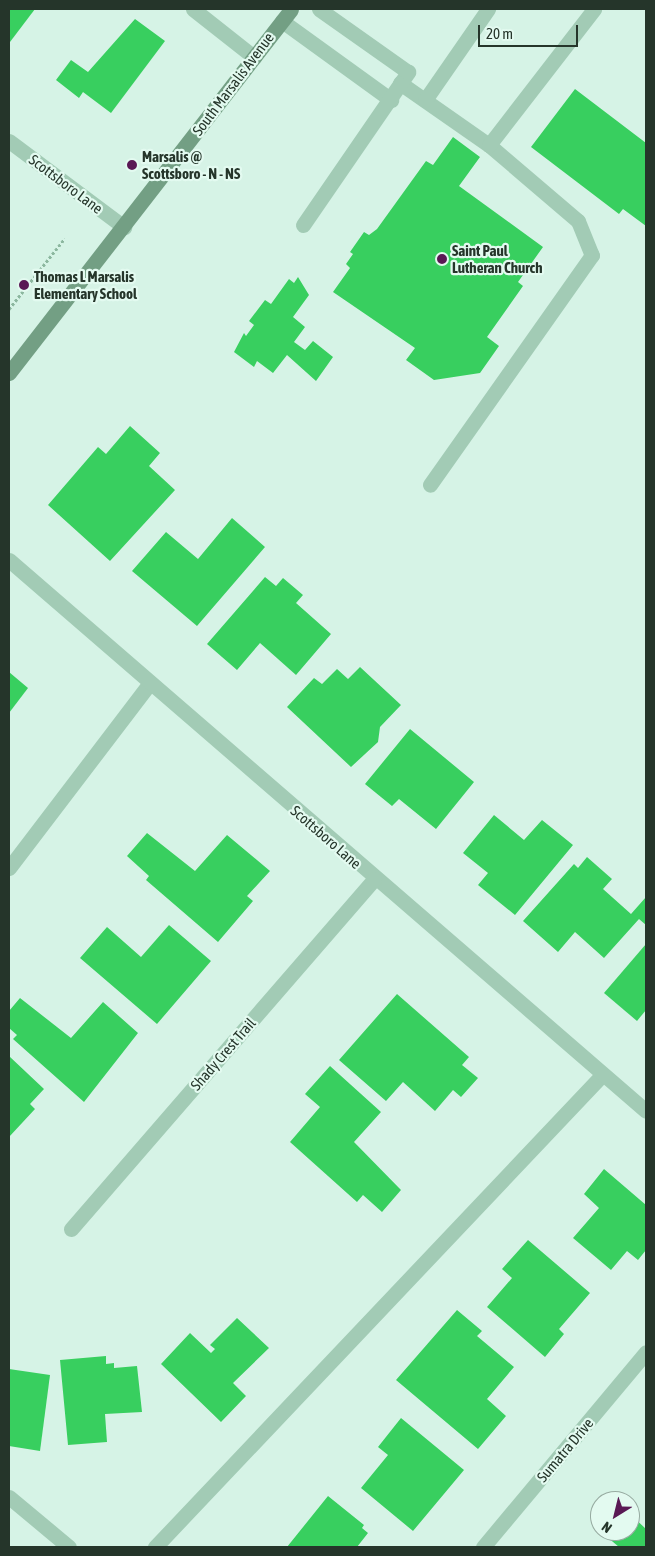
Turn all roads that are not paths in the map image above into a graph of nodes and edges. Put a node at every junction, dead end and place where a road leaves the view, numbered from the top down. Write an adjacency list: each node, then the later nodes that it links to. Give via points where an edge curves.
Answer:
1 (193, 9): 6 (street)
2 (319, 9): 7 (street)
3 (488, 9): 9 (street)
4 (594, 9): 11 (street)
5 (286, 15): 6 (street, South Marsalis Avenue); 8 (street)
6 (254, 57): 13 (street, South Marsalis Avenue)
7 (404, 78): 8 (street); 9 (street)
8 (391, 100): 12 (street)
9 (425, 100): 11 (street)
10 (9, 141): 13 (street, Scottsboro Lane)
11 (489, 145): 15 (street, via 578,221 592,256)
12 (303, 225)
13 (124, 227): 14 (street, South Marsalis Avenue)
14 (9, 373)
15 (430, 485)
16 (9, 560): 17 (street, Scottsboro Lane)
17 (150, 683): 18 (street); 19 (street, Scottsboro Lane)
18 (9, 868)
19 (374, 879): 20 (street, Scottsboro Lane); 22 (street, Shady Crest Trail)
20 (604, 1074): 21 (street, Scottsboro Lane); 26 (street)
21 (646, 1111)
22 (71, 1229)
23 (646, 1352): 27 (street, Sumatra Drive)
24 (9, 1497): 25 (street)
25 (69, 1547)
26 (155, 1547)
27 (483, 1547)

